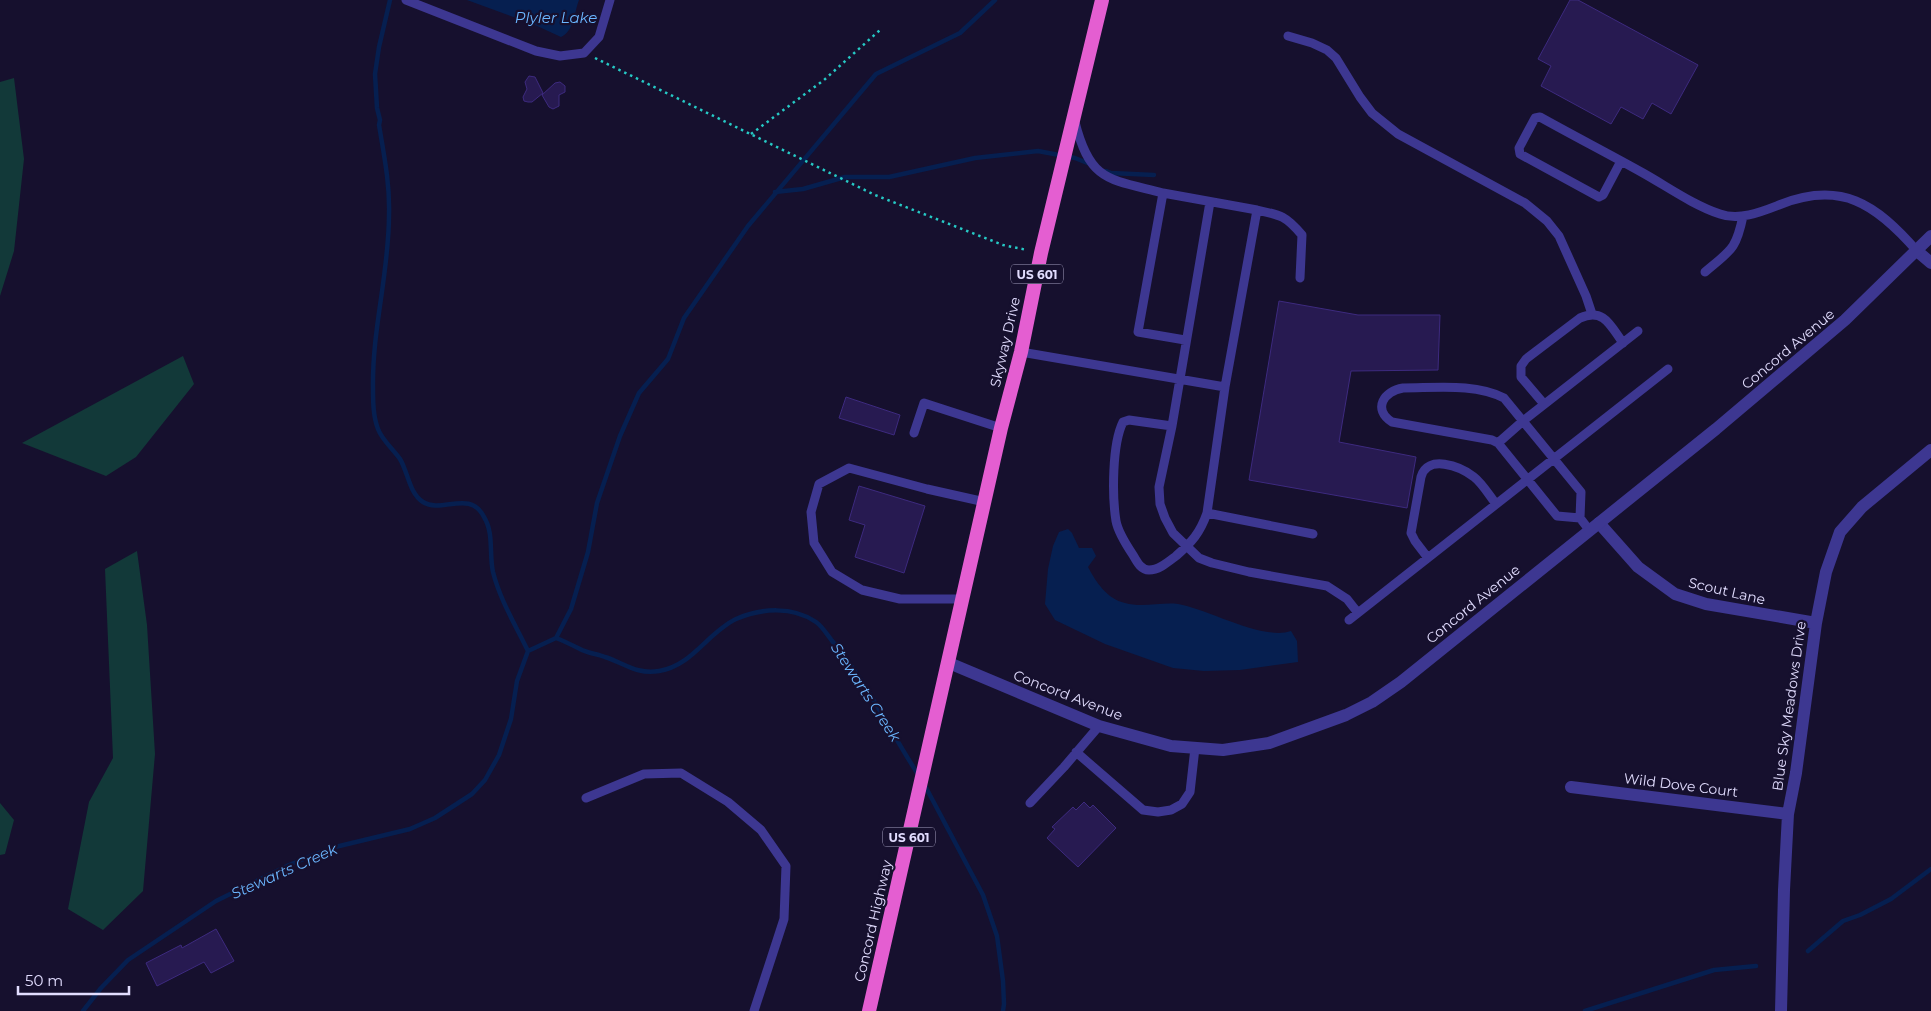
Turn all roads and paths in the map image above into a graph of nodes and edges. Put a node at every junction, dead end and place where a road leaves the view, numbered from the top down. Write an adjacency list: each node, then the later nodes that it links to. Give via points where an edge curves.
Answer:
1 (406, 0): 6 (lane, via 536,50 560,56)
2 (610, 0): 6 (lane, via 599,37)
3 (1102, 0): 7 (highway, Skyway Drive / US 601)
4 (880, 30): 8 (path, via 824,80)
5 (1288, 36): 20 (lane, via 1312,43 1336,58 1372,113 1398,134 1525,203 1547,221 1559,236)
6 (584, 53): 8 (path)
7 (1074, 119): 10 (lane, via 1081,146 1095,169 1117,180); 16 (highway, Skyway Drive / US 601)
8 (751, 134): 16 (path, via 916,212 1003,245)
9 (1621, 161): 9 (lane, via 1540,117 1535,118 1519,148 1520,154 1599,197); 13 (lane, via 1722,215)
10 (1164, 193): 11 (lane); 22 (lane, via 1138,332)
11 (1210, 202): 12 (lane); 22 (lane)
12 (1258, 210): 19 (lane, via 1290,220 1302,234); 27 (lane)
13 (1743, 216): 15 (lane, via 1764,212 1800,197 1830,194 1875,210); 18 (lane, via 1739,238 1733,248)
14 (1931, 236): 15 (street, Concord Avenue)
15 (1917, 251): 17 (street); 41 (street, Concord Avenue, via 1845,320)
16 (1041, 253): 24 (highway, Skyway Drive / US 601)
17 (1931, 263)
18 (1705, 272)
19 (1300, 278)
20 (1592, 314): 23 (lane, via 1602,317); 28 (lane, via 1580,318 1521,366 1521,377)
21 (1638, 331): 23 (lane)
22 (1185, 340): 26 (lane)
23 (1623, 343): 28 (lane)
24 (1020, 352): 26 (lane); 31 (highway, Skyway Drive / US 601)
25 (1668, 369): 35 (lane)
26 (1179, 379): 27 (lane); 30 (lane)
27 (1225, 387): 39 (lane)
28 (1544, 404): 29 (lane)
29 (1523, 421): 33 (lane); 33 (lane, via 1504,398 1479,389 1403,388 1393,390 1382,402 1384,417 1392,422); 35 (lane)
30 (1172, 426): 43 (lane, via 1159,487 1160,504 1173,534); 43 (lane, via 1129,420 1120,427 1114,470 1116,523 1138,564 1146,570 1155,570)
31 (1001, 428): 32 (lane, via 924,403); 37 (highway, Skyway Drive / US 601)
32 (914, 433)
33 (1498, 443): 36 (lane)
34 (1931, 450): 48 (street, Blue Sky Meadows Drive, via 1862,507 1840,532 1826,572)
35 (1554, 458): 36 (lane); 40 (lane, via 1581,492)
36 (1528, 479): 38 (lane); 40 (lane, via 1557,516)
37 (985, 502): 45 (highway, Skyway Drive / US 601); 45 (lane, via 849,468 820,484 810,512 814,543 832,572 862,590 900,599)
38 (1496, 504): 44 (lane); 44 (lane, via 1475,477 1448,465 1427,466 1421,477 1411,533)
39 (1207, 514): 42 (lane); 43 (lane, via 1202,529)
40 (1580, 518): 41 (lane)
41 (1594, 527): 48 (street, Scout Lane, via 1674,594 1706,604); 51 (street, Concord Avenue, via 1372,702 1269,743 1223,750)
42 (1313, 534)
43 (1186, 547): 46 (lane, via 1199,558 1212,563 1326,586 1347,598)
44 (1428, 558): 46 (lane)
45 (963, 599): 49 (highway, Skyway Drive / US 601)
46 (1358, 613): 47 (lane)
47 (1349, 620)
48 (1816, 623): 56 (street, Blue Sky Meadows Drive)
49 (949, 663): 50 (street, Concord Avenue); 58 (highway, Concord Highway / US 601)
50 (1098, 726): 51 (street, Concord Avenue, via 1171,746); 52 (lane)
51 (1194, 748): 52 (lane, via 1190,792 1182,804 1158,812 1143,810)
52 (1076, 752): 55 (lane)
53 (1571, 787): 56 (street, Wild Dove Court)
54 (586, 798): 57 (lane, via 644,774 681,773 728,802 761,830 786,866 784,919)
55 (1030, 803)
56 (1788, 814): 59 (street, Blue Sky Meadows Drive)
57 (754, 1011)
58 (869, 1011)
59 (1781, 1011)

